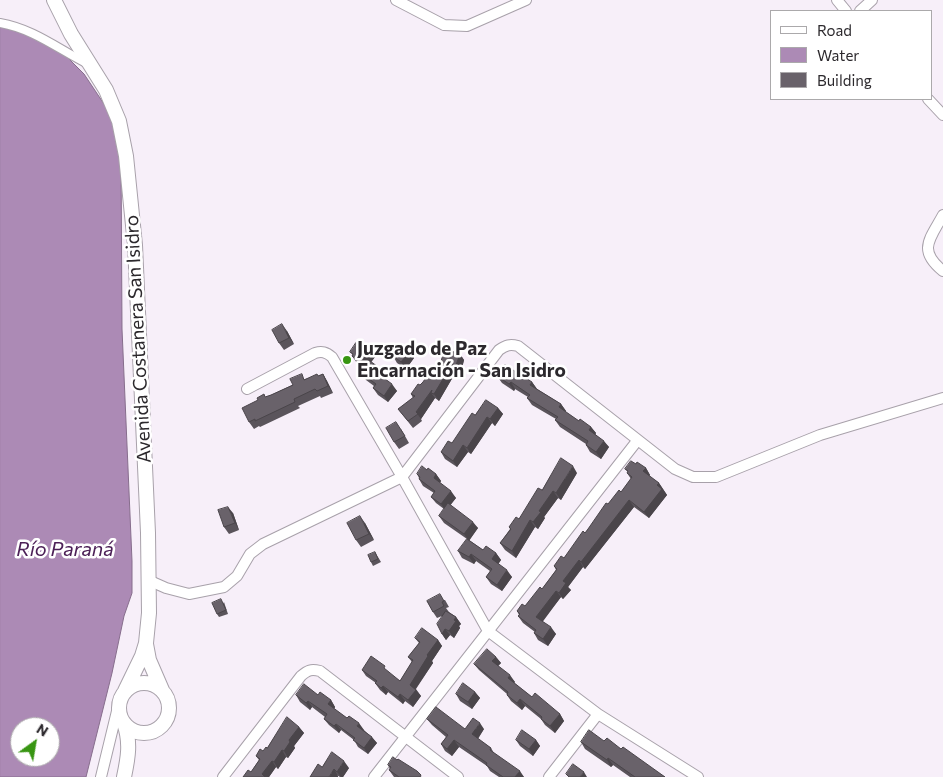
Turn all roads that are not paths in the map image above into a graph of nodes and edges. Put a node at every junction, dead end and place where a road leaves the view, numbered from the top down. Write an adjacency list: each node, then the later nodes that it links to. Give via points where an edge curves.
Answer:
1 (54, 0): 9 (main road, Avenida Costanera San Isidro)
2 (396, 0): 3 (street, via 444,25 456,26 467,26)
3 (523, 0)
4 (837, 0): 6 (street)
5 (872, 0): 7 (street)
6 (845, 10)
7 (861, 10)
8 (0, 23): 9 (street, via 25,29)
9 (91, 66): 18 (main road, Avenida Costanera San Isidro, via 119,121 126,156 135,246)
10 (929, 100): 11 (street)
11 (943, 115)
12 (943, 216): 13 (street, via 927,252)
13 (943, 271)
14 (248, 390): 17 (street, via 315,353 327,353)
15 (943, 398): 16 (street, via 820,435 716,477 693,477 675,470)
16 (638, 441): 17 (street, via 512,344 500,350); 19 (street)
17 (402, 477): 18 (street, via 263,544 250,554 237,576 224,587 189,594); 19 (street)
18 (148, 580): 20 (main road, Avenida Costanera San Isidro)
19 (488, 631): 24 (street); 27 (street)
20 (146, 643): 21 (main road, via 149,660); 22 (main road, Avenida Costanera San Isidro)
21 (162, 690): 22 (main road, via 147,682); 26 (main road, via 169,710)
22 (125, 691): 23 (main road, Avenida Costanera San Isidro)
23 (118, 707): 25 (main road); 29 (street, Avenida Costanera San Isidro)
24 (598, 714): 34 (street); 35 (street)
25 (124, 723): 26 (main road, via 140,733); 28 (main road, via 128,734)
26 (158, 728): 28 (main road)
27 (405, 736): 31 (street, via 320,671 308,670); 32 (street); 33 (street)
28 (128, 761): 30 (main road)
29 (101, 777)
30 (124, 777)
31 (223, 777)
32 (374, 777)
33 (458, 777)
34 (549, 777)
35 (698, 777)

